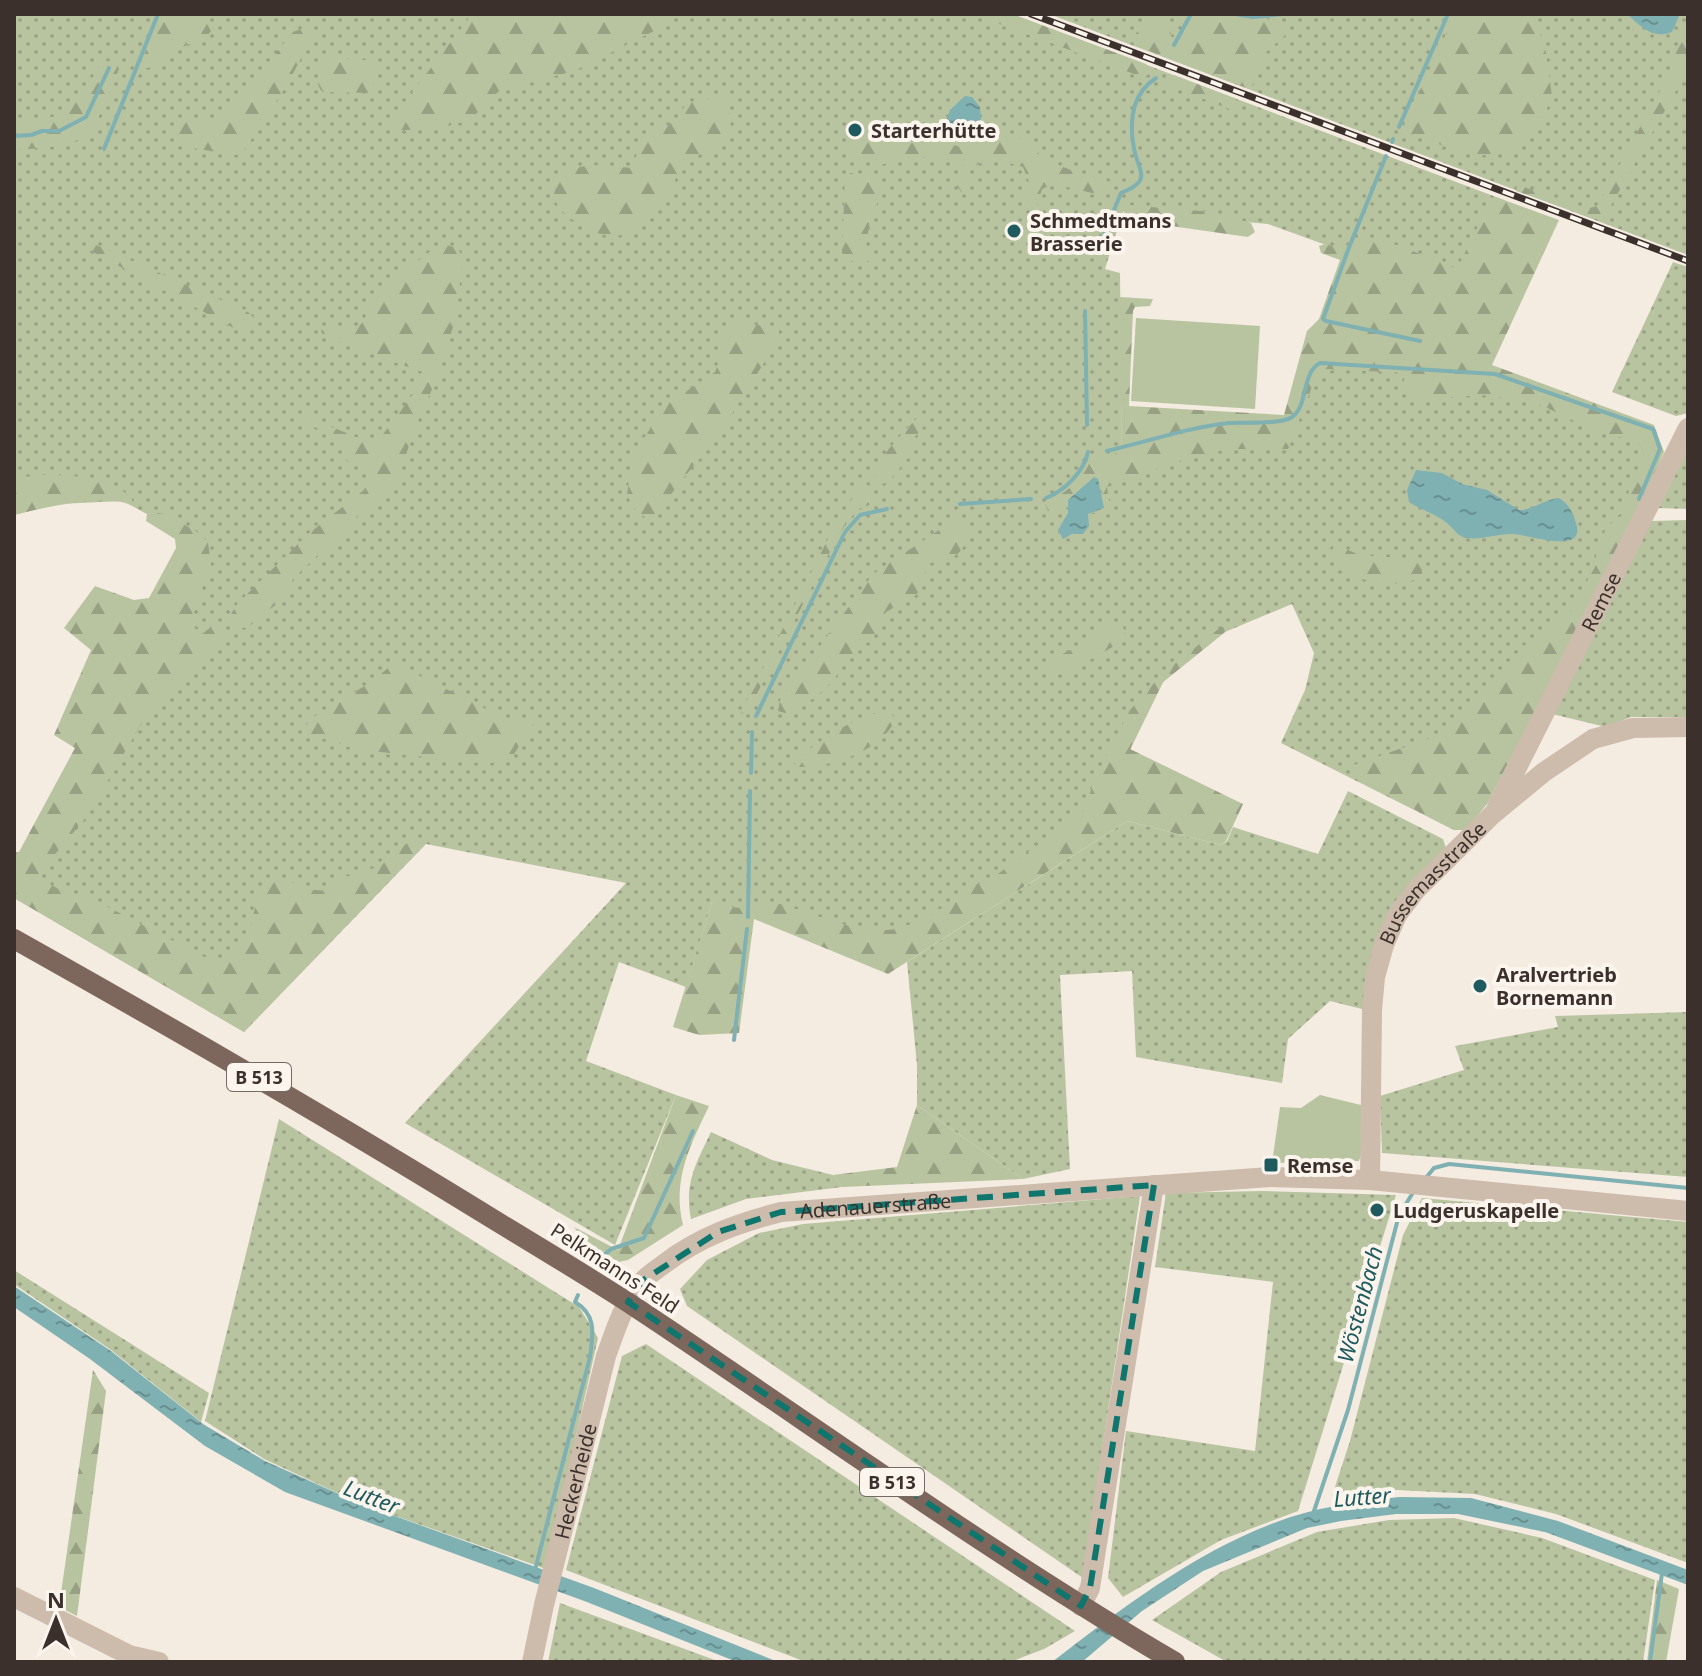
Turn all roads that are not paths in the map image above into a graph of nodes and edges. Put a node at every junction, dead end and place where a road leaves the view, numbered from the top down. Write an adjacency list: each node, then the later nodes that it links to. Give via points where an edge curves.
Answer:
1 (1688, 430): 3 (street, Remse)
2 (1688, 727): 3 (street, Bussemasstraße, via 1633,728 1593,739)
3 (1493, 814): 5 (street, Bussemasstraße, via 1416,890 1384,945 1372,1010)
4 (14, 939): 8 (main road, Pelkmanns Feld / B 513, via 229,1059)
5 (1370, 1180): 6 (street, Adenauerstraße, via 1270,1177); 7 (street, Adenauerstraße)
6 (1154, 1185): 8 (street, Adenauerstraße, via 781,1212 747,1220 696,1243 642,1281); 10 (street)
7 (1688, 1211)
8 (628, 1302): 10 (main road, Pelkmanns Feld / B 513); 12 (street, Heckerheide, via 606,1356)
9 (14, 1597): 11 (street, via 129,1655)
10 (1089, 1610): 13 (main road, Pelkmanns Feld / B 513)
11 (159, 1662)
12 (532, 1662)
13 (1175, 1662)

